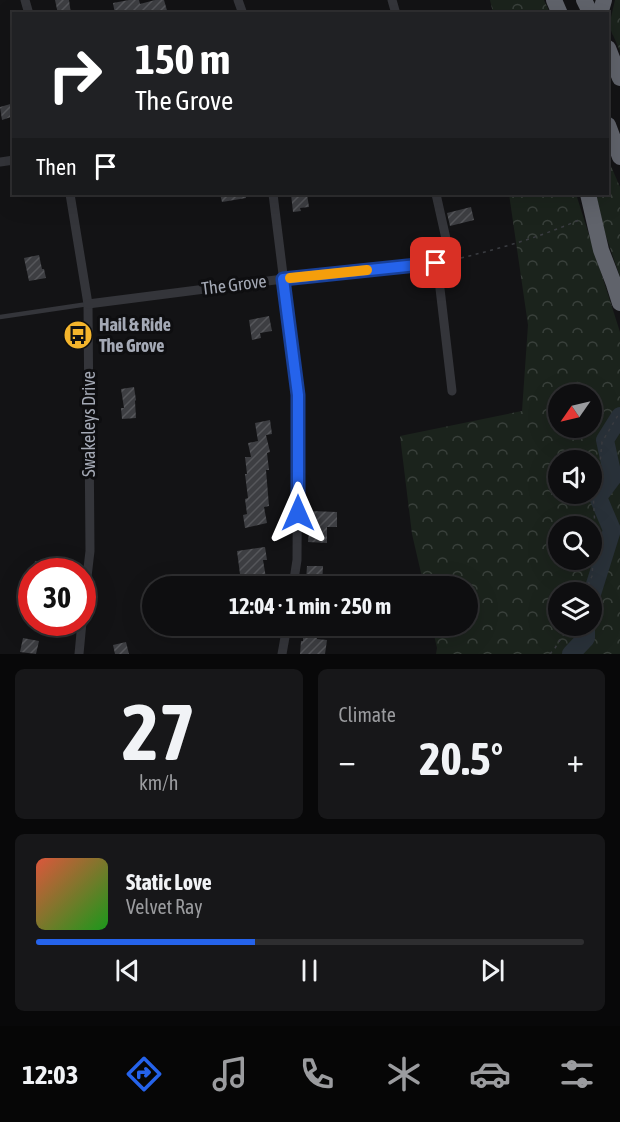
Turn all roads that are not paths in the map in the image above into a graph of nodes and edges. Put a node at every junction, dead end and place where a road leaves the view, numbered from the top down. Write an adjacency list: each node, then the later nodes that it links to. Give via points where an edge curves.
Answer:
1 (609, 50): 2 (highway)
2 (620, 78)
3 (609, 128): 4 (highway)
4 (620, 157)
5 (70, 195): 12 (street, Swakeleys Drive)
6 (273, 195): 10 (street)
7 (436, 195): 9 (street, The Grove, via 451,261)
8 (588, 195): 11 (highway, via 601,250)
9 (436, 263): 10 (street, The Grove); 14 (street)
10 (283, 279): 12 (street, The Grove); 16 (street, via 298,395)
11 (620, 303)
12 (88, 304): 13 (lane); 15 (street, Swakeleys Drive)
13 (0, 317)
14 (452, 391)
15 (89, 558)
16 (295, 576)
17 (81, 636): 19 (street, Swakeleys Drive)
18 (285, 636): 20 (street)
19 (79, 654)
20 (282, 654)

